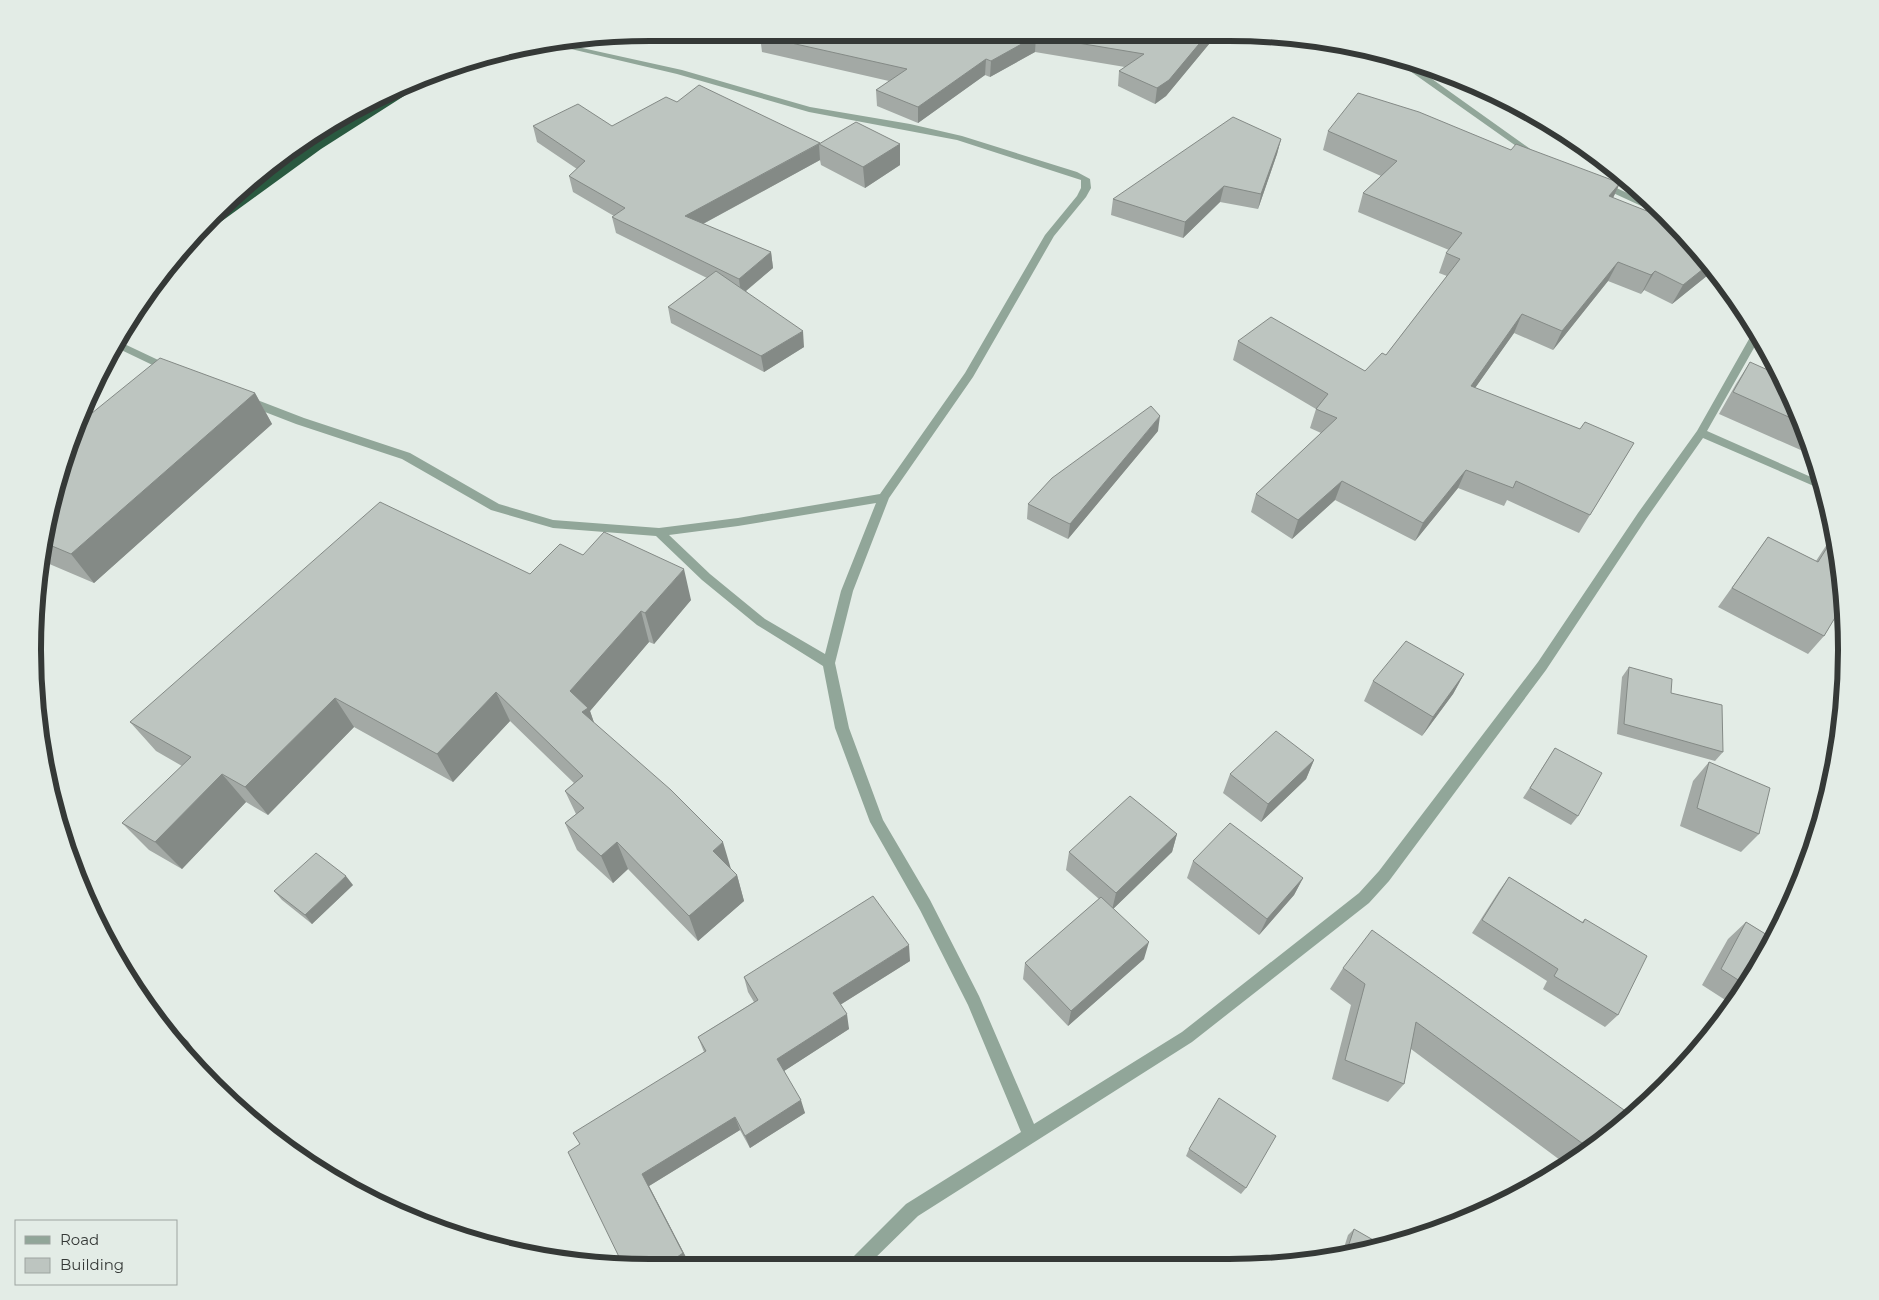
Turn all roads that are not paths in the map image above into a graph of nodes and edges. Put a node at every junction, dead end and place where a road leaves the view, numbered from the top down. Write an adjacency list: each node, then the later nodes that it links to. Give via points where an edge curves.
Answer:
1 (566, 47): 16 (street, via 679,72 809,109 959,138 1085,179 1086,188 1081,197 1050,235 969,375)
2 (1416, 71): 6 (street)
3 (392, 99): 5 (highway)
4 (313, 144): 5 (street)
5 (317, 147): 9 (highway)
6 (1537, 156)
7 (1588, 179): 8 (street)
8 (1641, 203)
9 (228, 212)
10 (1753, 341): 14 (street)
11 (123, 347): 12 (street)
12 (179, 374)
13 (238, 397): 17 (street, via 406,456 495,507 553,524)
14 (1701, 433): 15 (street); 19 (street, via 1542,666 1364,898 1187,1037)
15 (1814, 483)
16 (884, 497): 17 (street); 18 (street, via 847,591)
17 (659, 532): 18 (street, via 706,577 762,622)
18 (829, 663): 19 (street, via 842,728 877,822 925,905 974,1001)
19 (1030, 1135): 20 (street, via 912,1210)
20 (864, 1259)

